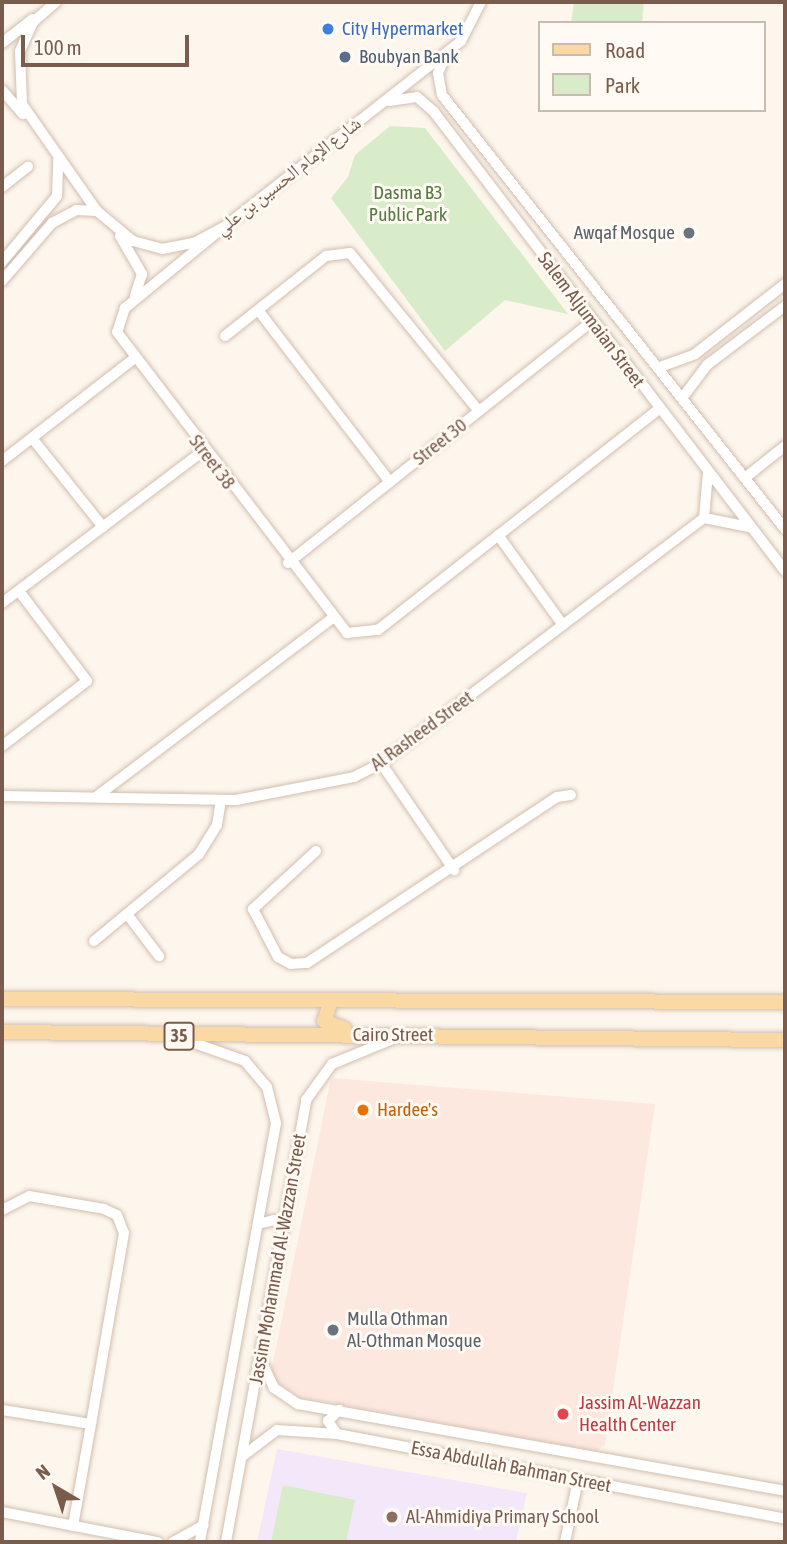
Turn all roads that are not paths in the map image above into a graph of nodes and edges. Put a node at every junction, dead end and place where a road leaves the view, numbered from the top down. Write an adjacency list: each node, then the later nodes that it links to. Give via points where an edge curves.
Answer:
1 (481, 2): 4 (street, شارع الإمام الحسين بن علي, via 470,30)
2 (49, 6): 3 (street); 7 (street, شارع الإمام الحسين بن علي, via 17,65 19,97)
3 (2, 43)
4 (448, 52): 6 (street, شارع الإمام الحسين بن علي); 15 (street, Salem Aljumaian Street, via 438,73 442,95)
5 (2, 90): 7 (street)
6 (383, 103): 13 (street, شارع الإمام الحسين بن علي); 16 (street, Salem Aljumaian Street, via 411,96 426,103)
7 (33, 125): 8 (street, شارع الإمام الحسين بن علي)
8 (57, 156): 11 (street, شارع الإمام الحسين بن علي); 14 (street, via 57,196)
9 (28, 167): 10 (street)
10 (2, 187)
11 (97, 211): 12 (street, شارع الإمام الحسين بن علي); 17 (street, via 76,210 52,223)
12 (116, 228): 13 (street, شارع الإمام الحسين بن علي, via 138,244 162,249); 19 (street, Street 38, via 142,274)
13 (219, 231): 19 (street, Street 38)
14 (2, 262)
15 (579, 267): 16 (street, via 565,265); 25 (street, Salem Aljumaian Street)
16 (560, 280): 22 (street, Salem Aljumaian Street)
17 (2, 281)
18 (785, 284): 25 (street, via 695,354)
19 (132, 301): 24 (street, Street 38, via 116,328)
20 (785, 306): 26 (street, via 707,365)
21 (258, 310): 23 (street); 28 (street, via 326,256 350,253); 35 (street)
22 (592, 322): 27 (street, Salem Aljumaian Street); 28 (street, Street 30)
23 (225, 336)
24 (135, 358): 29 (street); 31 (street, Street 38)
25 (660, 367): 26 (street, Salem Aljumaian Street)
26 (683, 397): 34 (street, Salem Aljumaian Street)
27 (659, 410): 33 (street, Salem Aljumaian Street); 40 (street)
28 (479, 411): 35 (street, Street 30)
29 (32, 438): 32 (street); 37 (street)
30 (785, 446): 34 (street)
31 (204, 451): 37 (street); 41 (street, Street 38)
32 (2, 461)
33 (708, 472): 36 (street); 38 (street, Salem Aljumaian Street)
34 (746, 477): 39 (street, Salem Aljumaian Street)
35 (390, 482): 41 (street, Street 30)
36 (704, 518): 38 (street); 46 (street, Al Rasheed Street)
37 (103, 527): 43 (street)
38 (749, 527): 42 (street, Salem Aljumaian Street)
39 (785, 529)
40 (498, 536): 45 (street, via 375,632 351,634); 46 (street)
41 (288, 563): 45 (street, Street 38)
42 (783, 565)
43 (19, 591): 44 (street); 47 (street, via 87,681)
44 (2, 603)
45 (331, 618): 51 (street)
46 (563, 625): 48 (street, Al Rasheed Street)
47 (3, 746)
48 (381, 763): 52 (street, Al Rasheed Street, via 299,793); 54 (street)
49 (3, 795): 51 (street, Al Rasheed Street)
50 (571, 795): 54 (street, via 558,797)
51 (96, 797): 52 (street, Al Rasheed Street)
52 (221, 801): 55 (street, via 208,845)
53 (316, 851): 54 (street, via 253,909 278,957 291,964 307,963)
54 (454, 870)
55 (127, 914): 56 (street); 57 (street)
56 (94, 941)
57 (159, 956)
58 (2, 999): 59 (main road, Cairo Street / 35)
59 (331, 1001): 60 (main road, Cairo Street); 62 (main road, via 324,1021)
60 (785, 1002)
61 (2, 1032): 64 (main road, Cairo Street / 35)
62 (356, 1035): 63 (main road, Cairo Street); 64 (main road, Cairo Street / 35)
63 (407, 1035): 65 (main road, Cairo Street); 68 (street, Jassim Mohammad Al-Wazzan Street, via 351,1052 316,1080 303,1111)
64 (174, 1036): 67 (street, Jassim Mohammad Al-Wazzan Street, via 236,1055 267,1087 276,1123)
65 (785, 1040)
66 (2, 1210): 72 (street, via 29,1196 104,1209 122,1223)
67 (262, 1223): 68 (street, via 274,1220); 79 (street, Jassim Mohammad Al-Wazzan Street)
68 (285, 1227): 69 (street, Jassim Mohammad Al-Wazzan Street)
69 (261, 1360): 71 (street, Essa Abdullah Bahman Street, via 285,1398); 74 (street, Jassim Mohammad Al-Wazzan Street)
70 (2, 1410): 72 (street)
71 (339, 1410): 73 (street, via 328,1421); 76 (street, Essa Abdullah Bahman Street)
72 (91, 1424): 80 (street)
73 (337, 1434): 74 (street, Essa Abdullah Bahman Street, via 277,1430); 75 (street, Essa Abdullah Bahman Street)
74 (244, 1455): 84 (street, Jassim Mohammad Al-Wazzan Street)
75 (578, 1480): 78 (street, Essa Abdullah Bahman Street); 85 (street)
76 (785, 1492)
77 (2, 1512): 80 (street)
78 (785, 1519)
79 (204, 1525): 82 (street); 83 (street, Jassim Mohammad Al-Wazzan Street)
80 (73, 1526): 81 (street)
81 (158, 1542)
82 (173, 1542)
83 (200, 1542)
84 (226, 1542)
85 (565, 1542)

